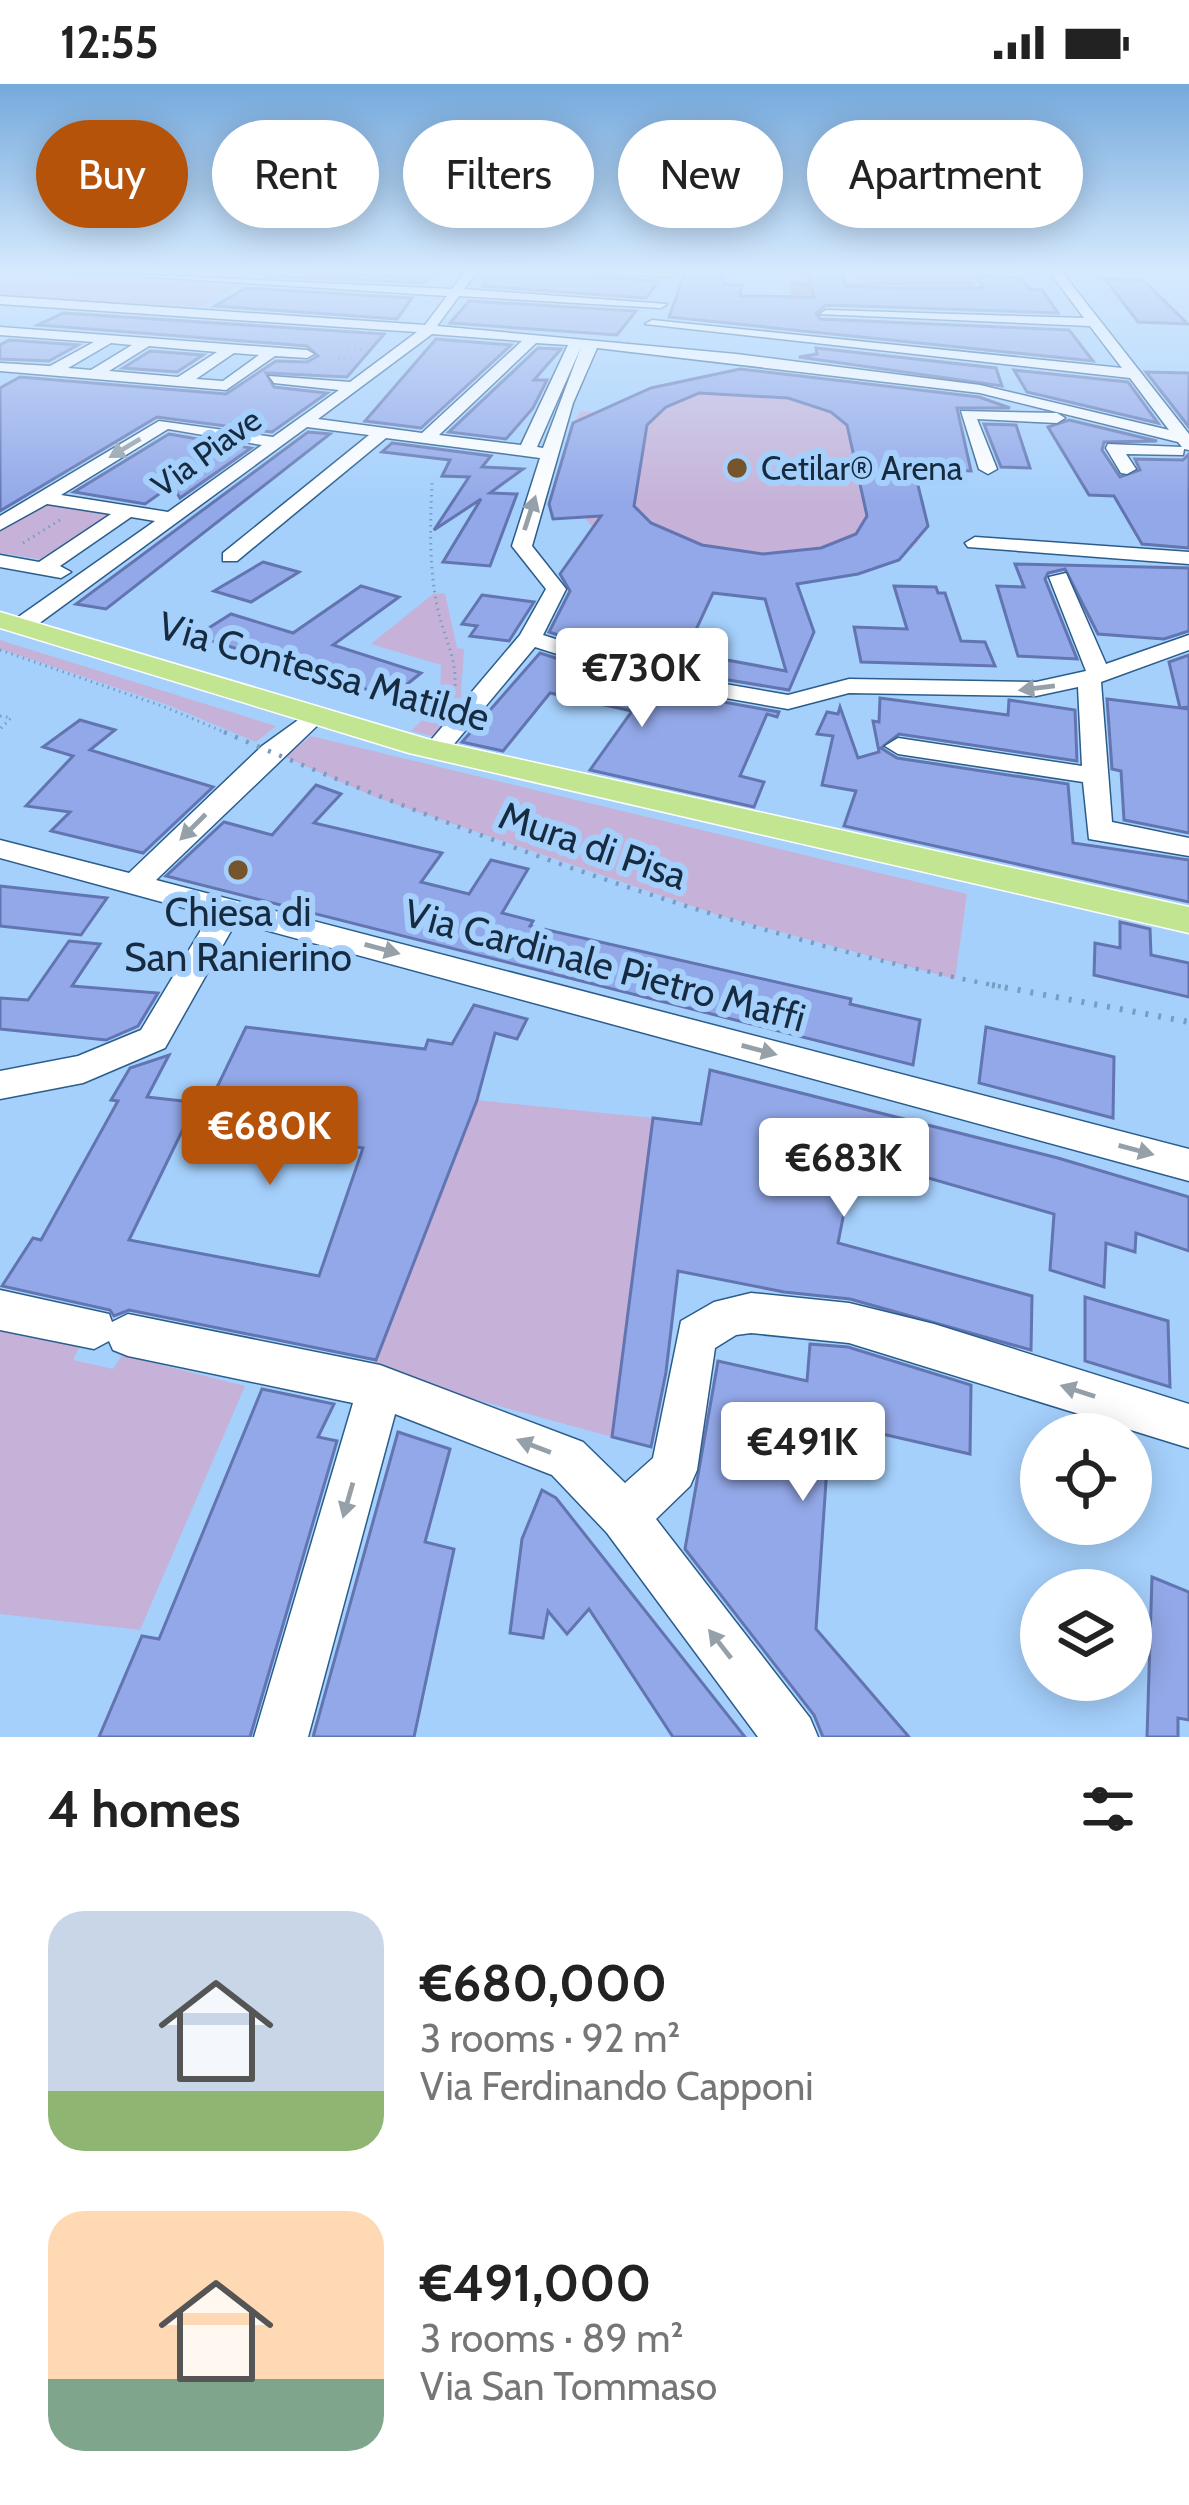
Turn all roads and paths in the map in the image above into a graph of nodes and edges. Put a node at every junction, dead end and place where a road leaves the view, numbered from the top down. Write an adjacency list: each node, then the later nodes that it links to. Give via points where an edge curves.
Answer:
1 (93, 348): 22 (street)
2 (136, 348): 23 (street)
3 (221, 348): 12 (street)
4 (255, 348): 14 (street)
5 (404, 348): 31 (street, Via Piave)
6 (521, 348): 24 (street)
7 (581, 348): 28 (street)
8 (582, 348): 41 (street)
9 (619, 348): 16 (street)
10 (886, 348): 25 (street)
11 (1116, 348): 25 (street)
12 (231, 349): 14 (street); 29 (street)
13 (348, 349): 15 (path)
14 (252, 350): 17 (street)
15 (365, 350)
16 (641, 350): 34 (street, via 979,388)
17 (272, 352): 18 (street); 30 (street)
18 (307, 354)
19 (338, 358): 20 (path)
20 (354, 359)
21 (0, 367): 22 (street)
22 (52, 371): 23 (street)
23 (93, 374): 29 (street)
24 (494, 374): 26 (street); 37 (street)
25 (1137, 374): 32 (street)
26 (516, 376)
27 (538, 379): 28 (street)
28 (558, 380): 40 (street)
29 (181, 382): 30 (street)
30 (226, 386): 31 (street)
31 (353, 387): 35 (street, Via Piave)
32 (1155, 398): 33 (street); 39 (street)
33 (1174, 398)
34 (1111, 420): 39 (street); 42 (street, via 967,414)
35 (304, 422): 36 (street); 38 (street, Via Piave)
36 (382, 433): 37 (street); 54 (street)
37 (425, 439): 40 (street)
38 (276, 442): 45 (street, one-way to 45, via 166,424); 48 (street, Via Piave)
39 (1187, 445): 43 (street, via 1114,448)
40 (527, 451): 41 (street)
41 (550, 454): 61 (street, one-way to 41, via 556,589 522,546)
42 (988, 469)
43 (1127, 469)
44 (432, 484): 65 (path, via 432,559 457,661)
45 (44, 498): 46 (street); 49 (street)
46 (85, 505): 47 (street); 50 (path)
47 (128, 511): 48 (street); 51 (street)
48 (172, 518): 58 (street, Via Piave)
49 (2, 523): 50 (path)
50 (46, 529): 51 (path); 52 (path)
51 (90, 536): 57 (street)
52 (23, 543)
53 (975, 543): 55 (street)
54 (230, 557)
55 (1189, 558)
56 (0, 561): 57 (street)
57 (43, 568): 58 (street)
58 (91, 577): 60 (street, Via Piave)
59 (1059, 577): 64 (street)
60 (11, 623): 67 (main road, Via Contessa Matilde)
61 (530, 638): 64 (street, one-way to 61, via 1020,690 849,686 775,702 657,679); 65 (street)
62 (1189, 643): 64 (street)
63 (0, 650): 70 (path, Mura di Pisa, bridge)
64 (1094, 676): 72 (street)
65 (457, 715): 71 (street)
66 (0, 716): 68 (path, via 10,718)
67 (313, 717): 70 (street); 71 (main road, Via Contessa Matilde)
68 (0, 730)
69 (898, 746): 72 (street)
70 (271, 751): 75 (street, one-way to 75); 78 (path, Mura di Pisa, bridge, via 374,797 721,916 901,968)
71 (435, 751): 77 (main road, Via Contessa Matilde)
72 (1096, 776): 73 (street, via 1103,832)
73 (1189, 847)
74 (0, 849): 75 (street, Via Cardinale Pietro Maffi)
75 (137, 882): 76 (street, Via Cardinale Pietro Maffi)
76 (229, 908): 79 (street, via 153,1039 83,1069); 80 (street, Via Cardinale Pietro Maffi, one-way to 80)
77 (1189, 920)
78 (1189, 1022)
79 (0, 1085)
80 (1189, 1165)
81 (0, 1310): 82 (street)
82 (380, 1387): 84 (street, one-way to 82, via 567,1458); 85 (street, one-way to 85)
83 (1189, 1426): 84 (street, one-way to 84, via 934,1345 849,1323 751,1312 696,1336 674,1470)
84 (624, 1516): 86 (street, one-way to 84)
85 (281, 1737)
86 (791, 1737)

